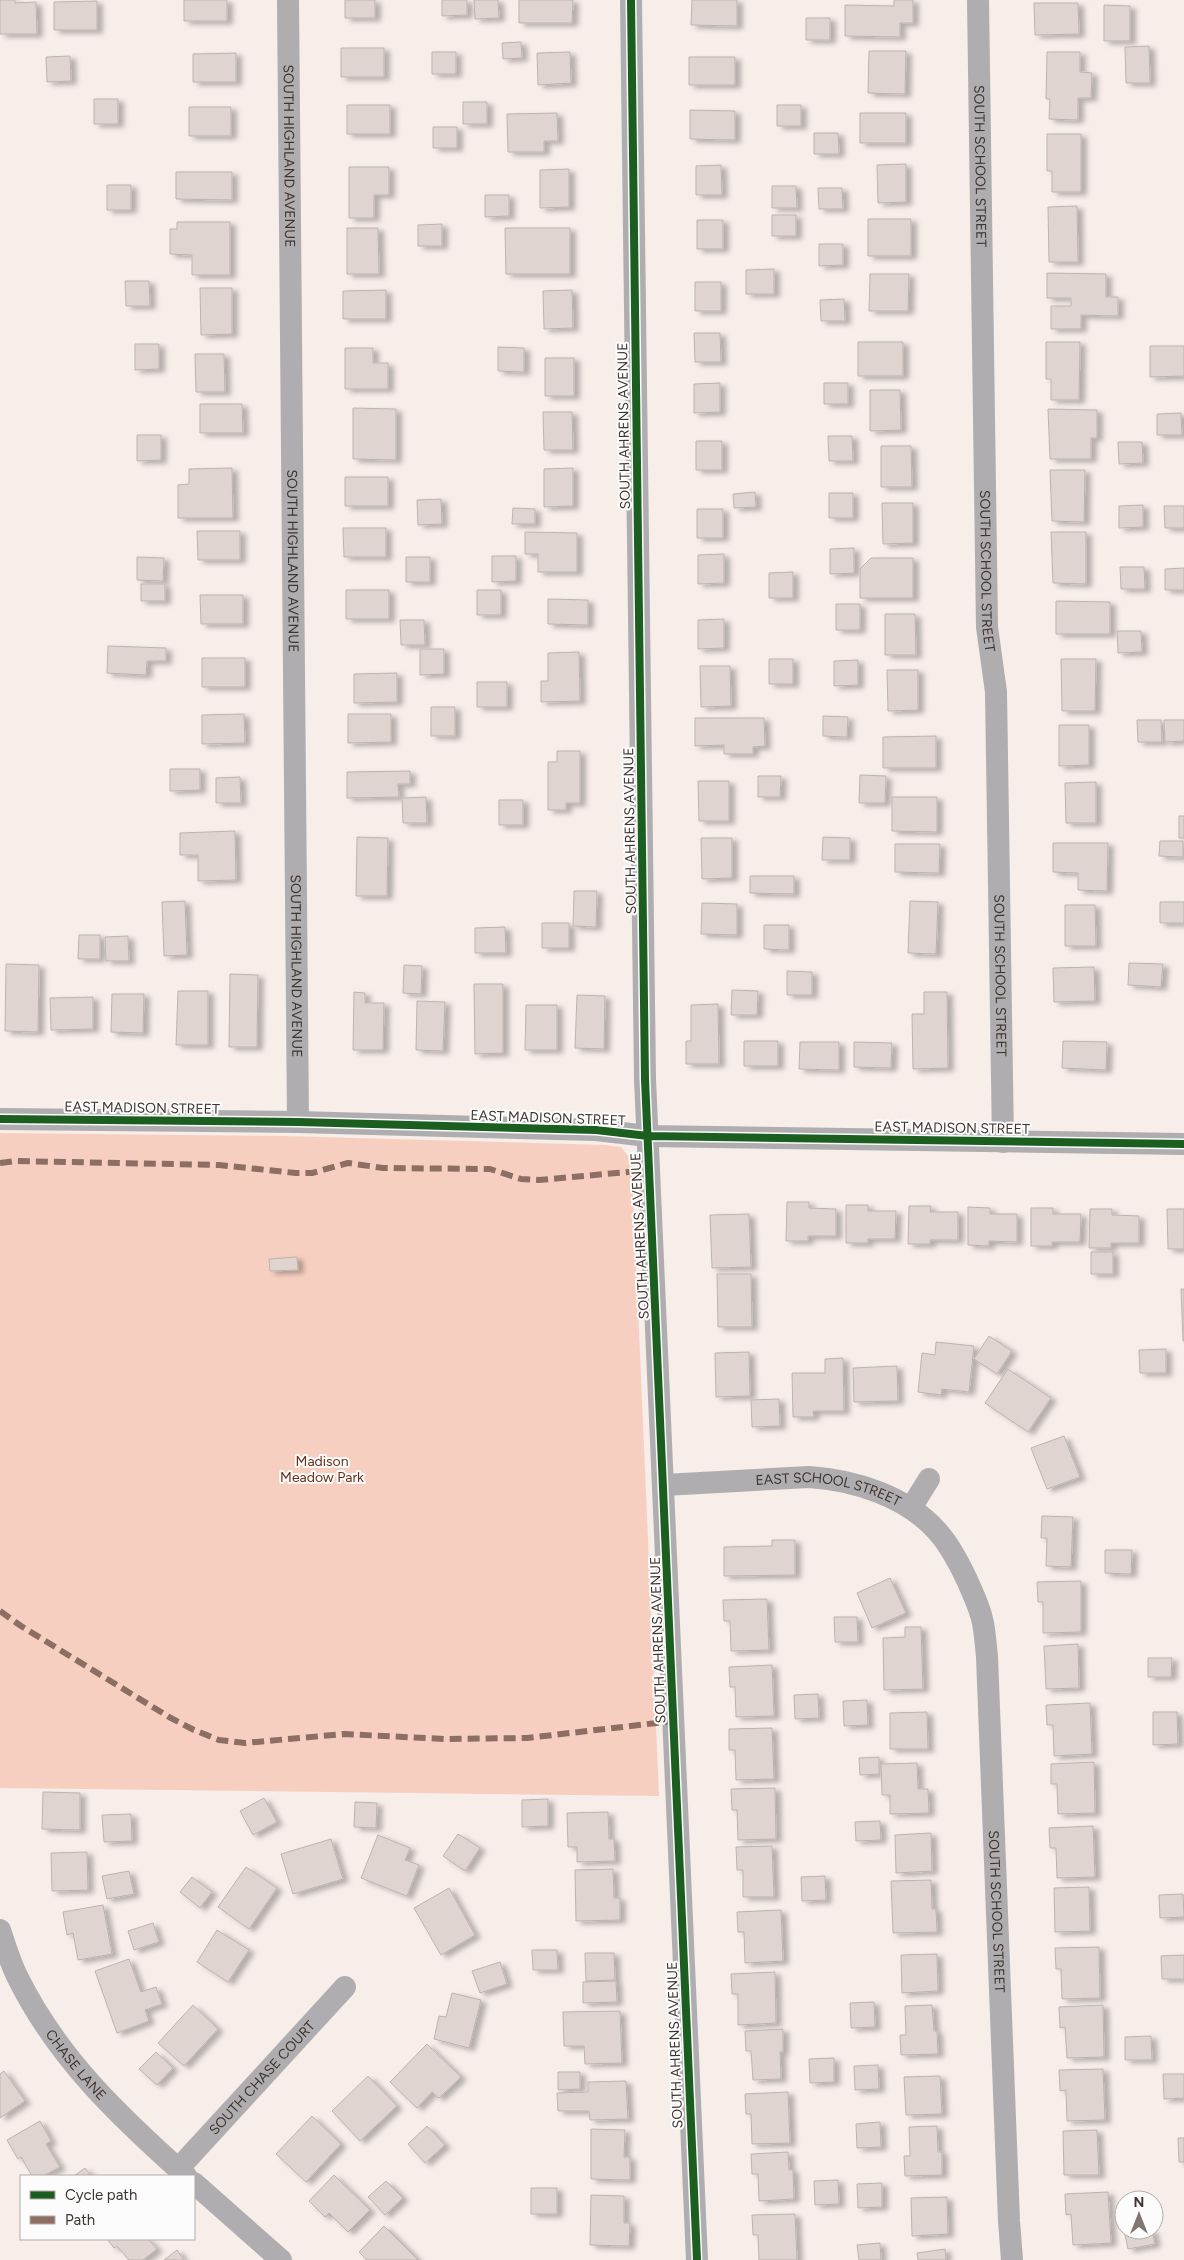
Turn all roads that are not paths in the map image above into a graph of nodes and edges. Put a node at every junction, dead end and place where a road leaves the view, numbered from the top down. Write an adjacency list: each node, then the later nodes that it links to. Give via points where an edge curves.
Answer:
1 (288, 0): 5 (street, SOUTH HIGHLAND AVENUE)
2 (632, 0): 6 (street, SOUTH AHRENS AVENUE)
3 (978, 0): 7 (street, SOUTH SCHOOL STREET, via 987,627 996,692)
4 (0, 1119): 5 (street, EAST MADISON STREET)
5 (298, 1122): 6 (street, EAST MADISON STREET, via 596,1130)
6 (648, 1136): 7 (street, EAST MADISON STREET); 10 (street, SOUTH AHRENS AVENUE)
7 (1002, 1142): 8 (street, EAST MADISON STREET)
8 (1184, 1144)
9 (929, 1479): 11 (street)
10 (664, 1485): 11 (street, EAST SCHOOL STREET, via 825,1478 868,1488); 19 (street, SOUTH AHRENS AVENUE)
11 (911, 1508): 12 (street, EAST SCHOOL STREET, via 937,1530)
12 (961, 1568): 20 (street, SOUTH SCHOOL STREET, via 978,1603 987,1657)
13 (0, 1930): 15 (street, CHASE LANE, via 16,1976 69,2060 95,2091)
14 (345, 1987): 16 (street, SOUTH CHASE COURT)
15 (185, 2175)
16 (187, 2175)
17 (195, 2184): 18 (street, CHASE LANE)
18 (281, 2260)
19 (697, 2260)
20 (1012, 2260)

